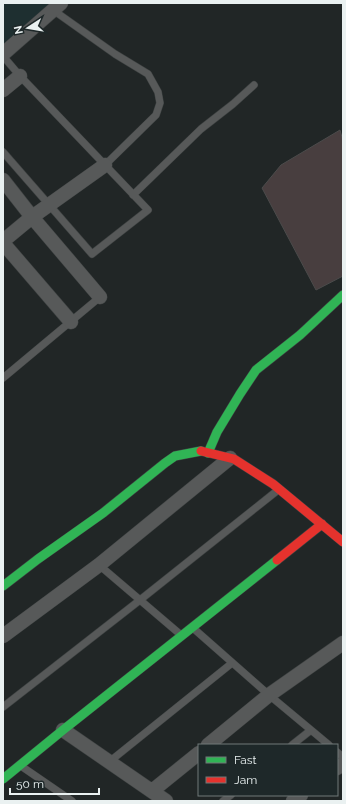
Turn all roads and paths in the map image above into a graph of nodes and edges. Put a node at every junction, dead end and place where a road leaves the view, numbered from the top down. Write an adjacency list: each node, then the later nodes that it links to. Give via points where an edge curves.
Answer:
1 (57, 6): 2 (street); 7 (lane, via 115,54 148,74 158,92 160,103 156,115)
2 (3, 55): 3 (lane)
3 (20, 76): 5 (street); 7 (lane)
4 (254, 85): 9 (lane, via 234,104 200,129)
5 (3, 90)
6 (3, 152): 10 (lane)
7 (105, 166): 9 (lane); 10 (street)
8 (3, 180): 11 (street)
9 (133, 195): 10 (lane, via 148,210 92,254)
10 (49, 205): 11 (street)
11 (32, 217): 12 (street); 14 (street)
12 (3, 242): 15 (street)
13 (343, 295): 17 (street, via 300,335 256,370 217,432)
14 (100, 298): 15 (lane)
15 (71, 322): 16 (lane)
16 (3, 378)
17 (208, 453): 18 (street); 23 (street, via 199,451 175,456 103,513)
18 (230, 458): 19 (street); 22 (street)
19 (279, 489): 20 (street); 24 (lane)
20 (322, 524): 21 (street); 25 (street)
21 (343, 542)
22 (99, 565): 24 (lane); 27 (street)
23 (3, 586)
24 (140, 600): 26 (lane); 31 (lane)
25 (192, 627): 26 (street); 29 (lane)
26 (181, 635): 32 (street)
27 (3, 636)
28 (343, 643): 30 (street)
29 (232, 663): 30 (lane); 38 (lane)
30 (269, 695): 33 (lane); 34 (street)
31 (3, 707)
32 (63, 730): 38 (street); 39 (street)
33 (311, 730): 35 (lane); 36 (lane)
34 (209, 744)
35 (293, 744)
36 (328, 744)
37 (198, 754): 41 (street)
38 (109, 762): 41 (street)
39 (20, 765): 40 (street); 42 (lane)
40 (3, 779)
41 (152, 791): 43 (street)
42 (72, 801)
43 (166, 801)

